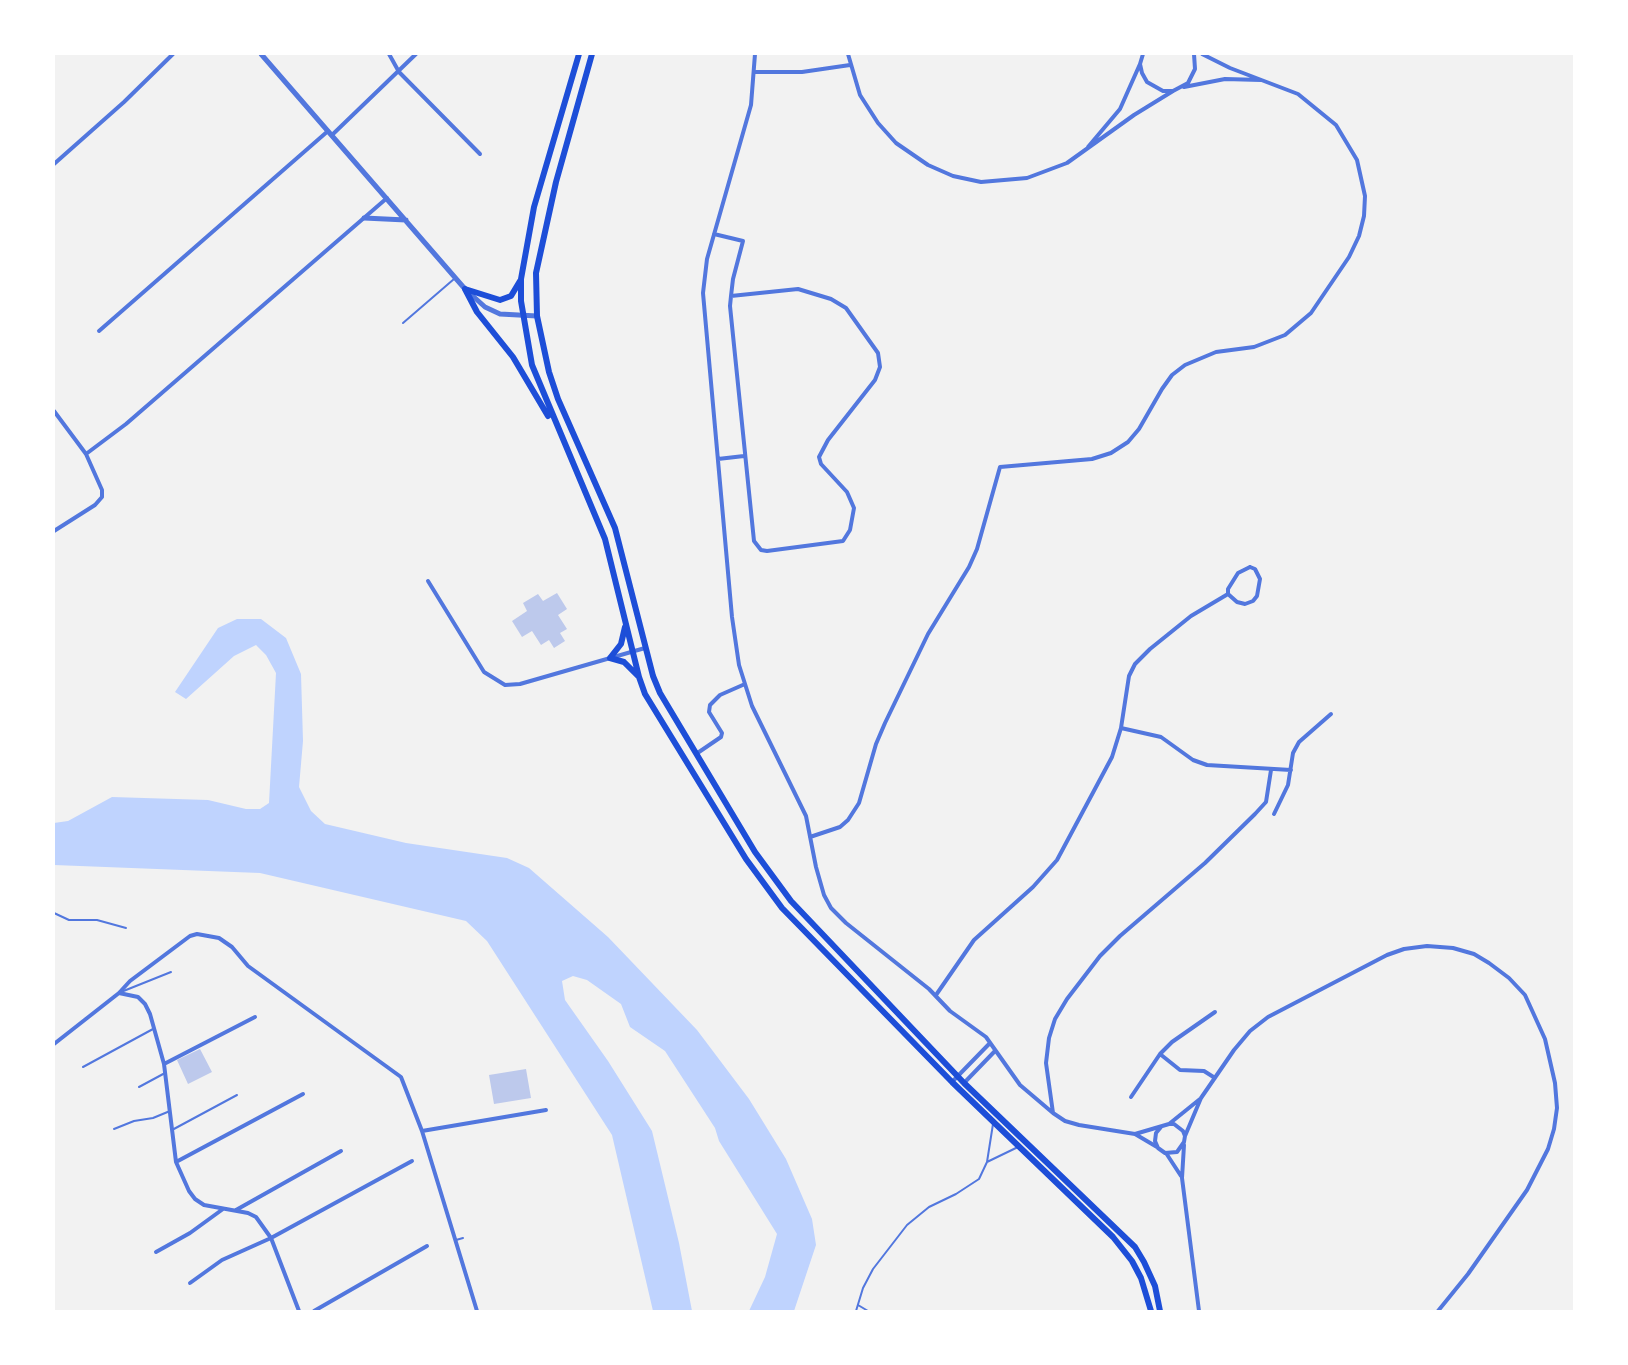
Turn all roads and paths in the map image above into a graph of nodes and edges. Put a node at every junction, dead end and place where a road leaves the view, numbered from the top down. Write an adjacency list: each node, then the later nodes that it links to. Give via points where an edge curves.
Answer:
1 (173, 54): 22 (street)
2 (261, 54): 19 (street)
3 (389, 54): 14 (street)
4 (416, 54): 14 (street)
5 (579, 54): 28 (main road, via 534,207)
6 (592, 54): 32 (main road, via 556,182 536,273)
7 (755, 54): 15 (street)
8 (848, 54): 13 (street)
9 (1142, 54): 12 (street)
10 (1194, 54): 17 (street, via 1196,60 1192,76)
11 (1202, 54): 16 (street)
12 (1140, 64): 18 (street, via 1147,82 1163,91); 21 (street, via 1120,109)
13 (850, 65): 15 (street, via 809,72); 21 (street, via 860,95 878,123 908,152 952,176 981,182 1027,178 1053,170)
14 (400, 72): 19 (street); 20 (street)
15 (755, 72): 26 (street, via 751,105)
16 (1266, 81): 17 (street, via 1225,79); 55 (street, via 1298,94 1324,113 1336,125 1357,160 1365,196 1364,216 1349,257 1311,314 1285,335 1254,348 1216,352 1185,365 1162,389 1139,429 1128,442 1111,453 1092,459 1000,467 977,550 928,634 885,724 859,803 840,827)
17 (1182, 88): 18 (street)
18 (1173, 91): 21 (street)
19 (330, 133): 23 (street); 34 (street)
20 (480, 154)
21 (1081, 154)
22 (54, 164)
23 (387, 198): 24 (street); 25 (street)
24 (364, 218): 25 (street); 37 (street, via 126,424)
25 (406, 220): 27 (street)
26 (714, 234): 30 (street, via 742,241); 39 (street, via 703,293)
27 (457, 277): 29 (street); 33 (lane)
28 (521, 279): 29 (main road, via 516,290 506,299 495,300); 31 (main road)
29 (465, 289): 31 (street, via 485,307 500,314); 36 (main road, via 477,312 513,357)
30 (731, 296): 38 (street); 38 (street, via 798,289 831,299 846,308 854,318 878,353 880,367 875,380 828,440 819,457 821,464 847,492 854,508 850,530 843,541 760,550 754,541)
31 (522, 316): 32 (street); 36 (main road, via 532,365)
32 (537, 316): 44 (main road, via 556,392 615,528)
33 (403, 323)
34 (99, 331)
35 (54, 411): 37 (street)
36 (559, 434): 43 (main road, via 604,539)
37 (86, 454): 40 (street, via 102,497)
38 (744, 456): 39 (street)
39 (718, 459): 48 (street, via 732,617)
40 (54, 531)
41 (428, 581): 46 (street, via 484,672 505,685 520,684)
42 (1228, 594): 42 (street, via 1231,582 1238,574 1250,567 1255,569 1260,579 1258,596 1245,604); 50 (street, via 1191,616 1136,664 1128,676)
43 (626, 625): 45 (main road); 46 (main road, via 621,644)
44 (645, 648): 45 (street); 51 (main road, via 660,692)
45 (632, 652): 46 (street); 47 (main road)
46 (610, 658): 47 (main road, via 624,662)
47 (639, 677): 72 (main road, via 652,707 769,891 797,924)
48 (744, 684): 51 (street, via 720,695 710,705 709,712 722,737); 55 (street, via 762,730 799,799)
49 (1331, 714): 53 (street, via 1299,742)
50 (1121, 728): 52 (street, via 1161,737 1193,760 1207,765); 60 (street, via 1112,757 1057,860 1033,887 974,940)
51 (696, 754): 72 (main road, via 755,852 791,901)
52 (1271, 770): 53 (street); 81 (street, via 1266,802 1256,814 1120,936 1100,956 1068,999 1049,1038 1046,1063)
53 (1291, 770): 54 (street, via 1286,790)
54 (1274, 814)
55 (810, 837): 60 (street, via 820,884 831,908)
56 (54, 913): 57 (lane, via 69,920 97,920)
57 (126, 928)
58 (171, 972): 59 (lane)
59 (119, 993): 63 (street, via 131,994 145,1004); 65 (street); 87 (street, via 190,936 215,937 232,947 248,966 401,1077)
60 (936, 995): 64 (street, via 950,1011)
61 (1215, 1012): 67 (street, via 1184,1032)
62 (255, 1017): 68 (street)
63 (156, 1028): 68 (street); 69 (lane)
64 (990, 1043): 66 (street); 72 (street)
65 (54, 1044)
66 (995, 1051): 73 (street); 81 (street, via 1020,1086)
67 (1160, 1054): 71 (street, via 1180,1070 1204,1071); 77 (street)
68 (164, 1064): 70 (street)
69 (83, 1067)
70 (165, 1073): 74 (lane); 80 (street)
71 (1215, 1078): 78 (street); 116 (street, via 1250,1031 1268,1017 1387,954 1427,946 1453,948 1474,954 1509,978 1525,995 1545,1040 1555,1084 1557,1108 1554,1129 1548,1149 1527,1190)
72 (954, 1079): 73 (main road)
73 (961, 1086): 82 (main road); 114 (main road, via 1134,1247 1155,1286)
74 (139, 1087)
75 (303, 1094): 96 (street)
76 (237, 1095): 86 (lane)
77 (1131, 1098)
78 (1201, 1098): 83 (street); 89 (street)
79 (546, 1110): 87 (street)
80 (170, 1111): 85 (lane); 86 (street)
81 (1053, 1113): 88 (street, via 1079,1124)
82 (993, 1122): 91 (main road); 97 (lane)
83 (1169, 1124): 84 (street); 89 (street, via 1179,1127)
84 (1161, 1127): 88 (street); 92 (street, via 1156,1133)
85 (114, 1129)
86 (172, 1130): 96 (street)
87 (422, 1131): 103 (street)
88 (1135, 1134): 92 (street)
89 (1185, 1136): 90 (street)
90 (1184, 1142): 94 (street, via 1177,1152); 98 (street)
91 (1019, 1147): 97 (lane); 113 (main road, via 1123,1248 1141,1278)
92 (1158, 1148): 94 (street)
93 (340, 1151): 100 (street)
94 (1166, 1153): 98 (street)
95 (412, 1161): 101 (street)
96 (176, 1162): 99 (street, via 178,1172 195,1199 204,1205)
97 (987, 1162): 107 (lane, via 973,1184 929,1207 907,1224 873,1269)
98 (1182, 1178): 115 (street)
99 (223, 1209): 100 (street); 105 (street)
100 (236, 1210): 101 (street, via 256,1217)
101 (271, 1238): 106 (street, via 222,1260); 108 (street)
102 (463, 1238): 103 (lane)
103 (454, 1241): 110 (street)
104 (427, 1246): 109 (street)
105 (156, 1252)
106 (190, 1283)
107 (858, 1305): 111 (lane); 112 (lane)
108 (300, 1311)
109 (314, 1311)
110 (477, 1311)
111 (856, 1311)
112 (868, 1311)
113 (1151, 1311)
114 (1160, 1311)
115 (1199, 1311)
116 (1438, 1311)

